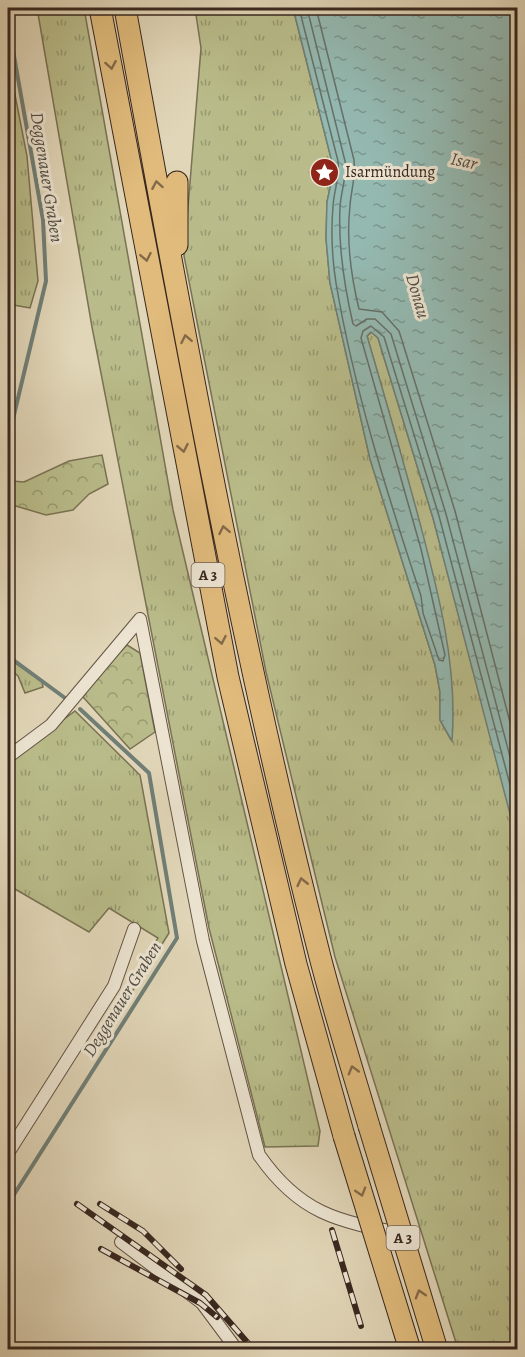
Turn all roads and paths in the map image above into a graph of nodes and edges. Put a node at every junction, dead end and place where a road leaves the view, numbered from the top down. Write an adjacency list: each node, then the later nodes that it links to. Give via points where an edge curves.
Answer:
1 (100, 8): 11 (highway, A 3, one-way to 11, bridge, via 228,677 293,953)
2 (125, 8): 4 (highway, A 3, one-way to 2)
3 (177, 182): 4 (highway, via 178,241)
4 (171, 263): 12 (highway, A 3, one-way to 4, bridge, via 318,952 252,670)
5 (8, 757): 8 (street, via 51,725 140,618 203,941 259,1155 277,1180 320,1212 352,1224)
6 (134, 929): 7 (street, via 114,986)
7 (8, 1153)
8 (413, 1235)
9 (121, 1242): 10 (street, via 202,1303)
10 (237, 1350)
11 (410, 1350)
12 (437, 1350)

